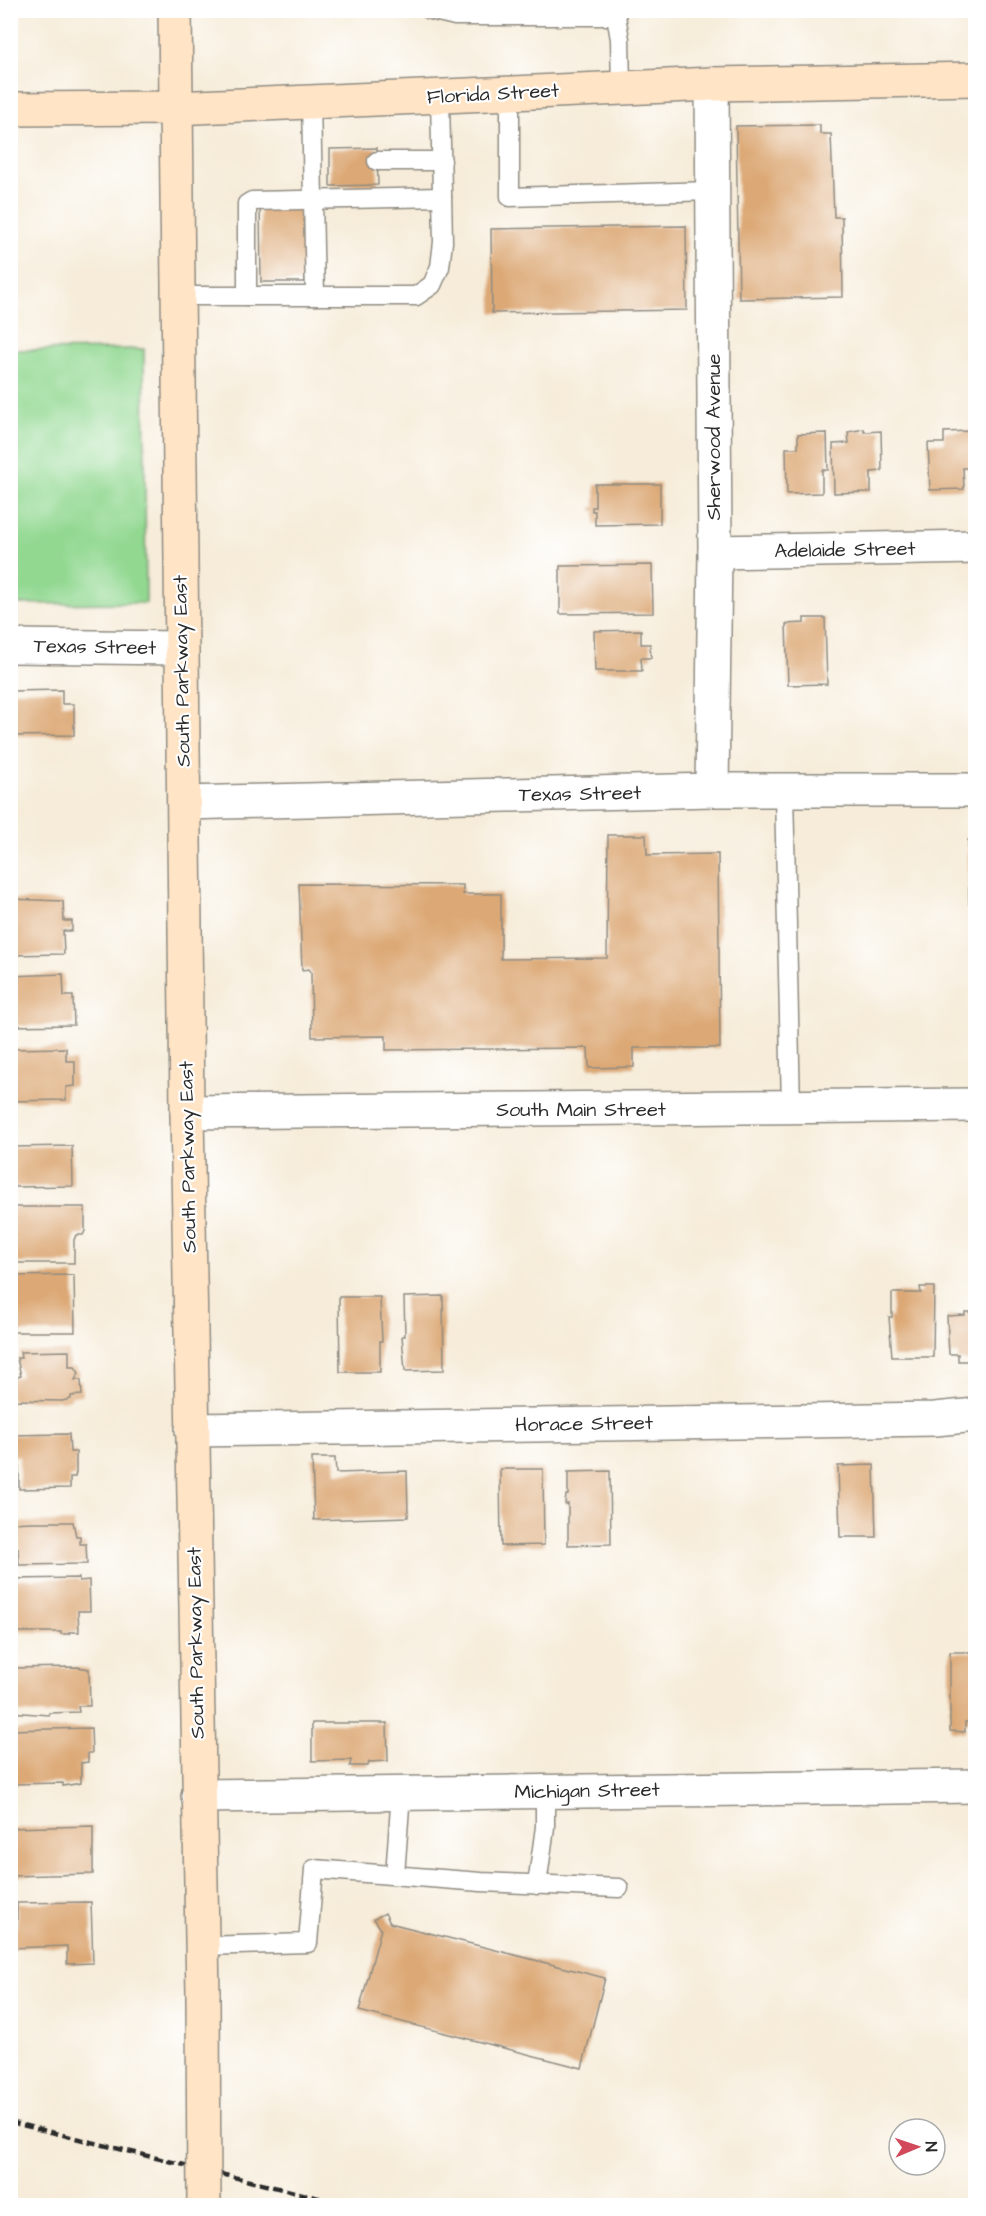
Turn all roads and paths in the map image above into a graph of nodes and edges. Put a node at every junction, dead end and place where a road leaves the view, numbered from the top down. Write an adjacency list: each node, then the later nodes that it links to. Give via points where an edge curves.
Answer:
1 (175, 10): 10 (main road, South Parkway East)
2 (430, 10): 3 (lane, via 455,16)
3 (617, 13): 6 (lane)
4 (975, 79): 5 (main road, Florida Street)
5 (712, 84): 6 (main road, Florida Street); 14 (street, Sherwood Avenue)
6 (621, 88): 7 (main road, Florida Street)
7 (510, 93): 8 (main road, Florida Street); 14 (lane, via 510,197)
8 (440, 96): 9 (main road, Florida Street); 13 (lane)
9 (311, 102): 10 (main road, Florida Street); 16 (lane, via 321,162)
10 (175, 108): 11 (main road, Florida Street); 17 (main road, South Parkway East)
11 (10, 109)
12 (377, 161): 13 (lane)
13 (442, 161): 15 (lane)
14 (712, 191): 21 (street, Sherwood Avenue)
15 (442, 197): 16 (lane); 19 (lane, via 441,259 432,285 416,296)
16 (313, 200): 18 (lane, via 257,200 247,204); 19 (lane)
17 (177, 296): 18 (lane); 23 (main road, South Parkway East)
18 (247, 296): 19 (lane)
19 (315, 296)
20 (975, 547): 21 (street, Adelaide Street)
21 (715, 552): 24 (street, Sherwood Avenue)
22 (10, 646): 23 (street, Texas Street)
23 (180, 648): 27 (main road, South Parkway East)
24 (712, 790): 26 (street, Texas Street); 27 (street, Texas Street)
25 (975, 790): 26 (street, Texas Street)
26 (784, 791): 29 (lane)
27 (184, 803): 30 (main road, South Parkway East)
28 (975, 1105): 29 (street, South Main Street)
29 (790, 1107): 30 (street, South Main Street)
30 (187, 1112): 32 (main road, South Parkway East)
31 (975, 1415): 32 (street, Horace Street, via 935,1419)
32 (192, 1430): 36 (main road, South Parkway East)
33 (975, 1786): 34 (street, Michigan Street)
34 (545, 1792): 35 (street, Michigan Street); 38 (lane)
35 (401, 1793): 36 (street, Michigan Street); 37 (lane)
36 (198, 1796): 40 (main road, South Parkway East)
37 (395, 1875): 38 (lane); 40 (lane, via 314,1869 308,1942)
38 (537, 1885): 39 (lane)
39 (619, 1888)
40 (202, 1946): 41 (main road, South Parkway East, bridge)
41 (204, 2205)

